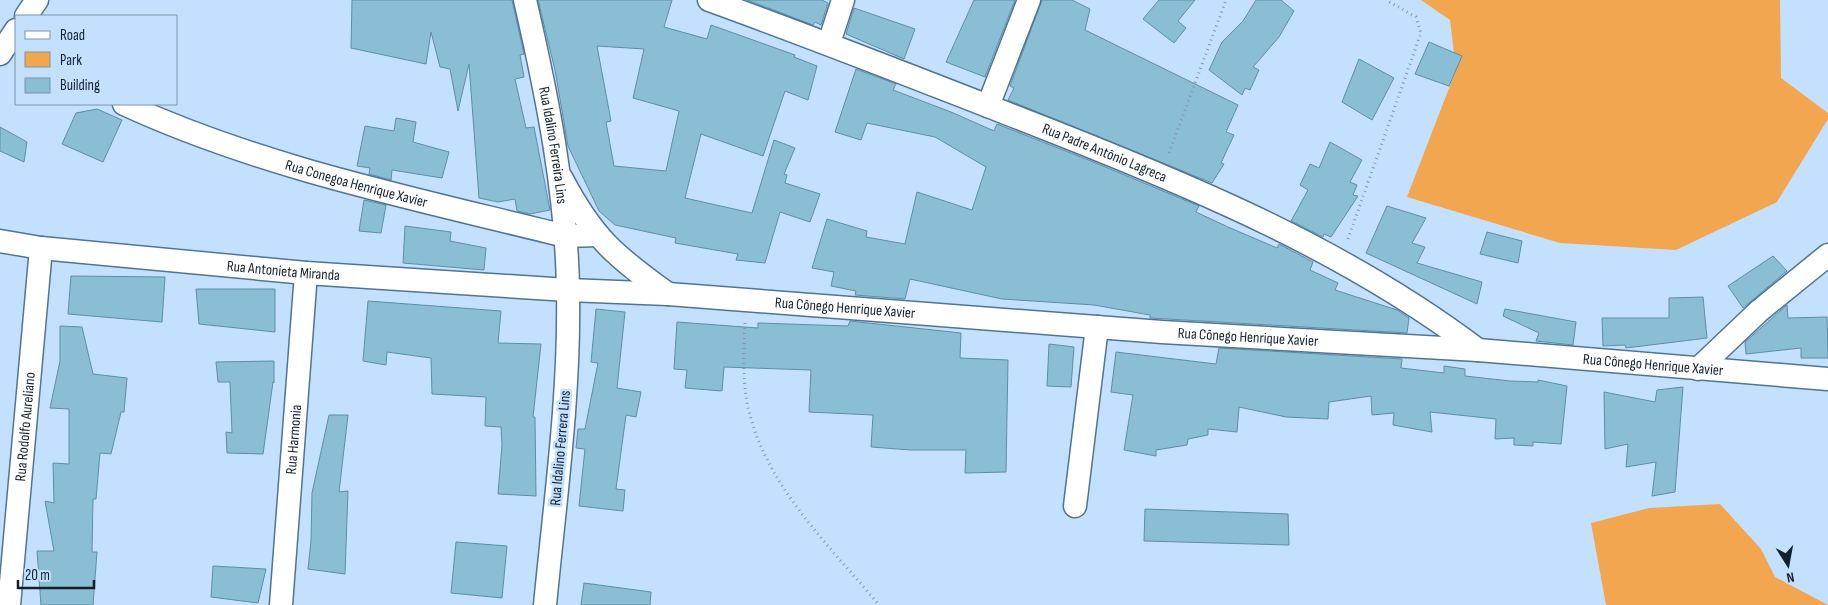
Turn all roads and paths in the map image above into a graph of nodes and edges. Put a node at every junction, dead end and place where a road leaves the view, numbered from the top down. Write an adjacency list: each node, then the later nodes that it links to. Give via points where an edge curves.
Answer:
1 (37, 0): 8 (street)
2 (525, 0): 12 (street, Rua Idalino Ferreira Lins, via 540,66)
3 (708, 0): 9 (street, Rua Padre Antônio Lagreca)
4 (844, 0): 9 (street)
5 (1029, 0): 11 (street)
6 (1226, 0): 13 (path)
7 (1386, 0): 19 (path, via 1416,17 1421,33)
8 (27, 15)
9 (829, 44): 11 (street, Rua Padre Antônio Lagreca)
10 (127, 105): 15 (street, Rua Conegoa Henrique Xavier, via 311,171)
11 (988, 106): 13 (street, Rua Padre Antônio Lagreca)
12 (556, 168): 14 (street); 15 (street, Rua Idalino Ferreira Lins)
13 (1161, 174): 19 (street, Rua Padre Antônio Lagreca, via 1229,204)
14 (597, 235): 15 (street, Rua Conegoa Henrique Xavier); 22 (street, via 626,264)
15 (565, 236): 21 (street, Rua Idalino Ferreira Lins)
16 (0, 241): 17 (street, Rua Antonieta Miranda)
17 (41, 248): 20 (street, Rua Antonieta Miranda); 29 (street, Rua Rodolfo Aureliano)
18 (1828, 255): 26 (street, via 1759,310)
19 (1340, 261): 25 (street, Rua Padre Antônio Lagreca, via 1433,316)
20 (306, 274): 21 (street, Rua Antonieta Miranda); 30 (street, Rua Harmonia)
21 (568, 290): 22 (street, Rua Cônego Henrique Xavier); 31 (street, Rua Idalino Ferrera Lins, via 567,370)
22 (668, 294): 23 (street, Rua Cônego Henrique Xavier)
23 (746, 300): 24 (street, Rua Cônego Henrique Xavier); 32 (path, via 744,374 757,439 782,488)
24 (1096, 327): 25 (street, Rua Cônego Henrique Xavier); 28 (street)
25 (1478, 350): 26 (street, Rua Cônego Henrique Xavier)
26 (1698, 368): 27 (street, Rua Cônego Henrique Xavier)
27 (1828, 379)
28 (1075, 506)
29 (8, 605)
30 (281, 605)
31 (545, 605)
32 (879, 605)

